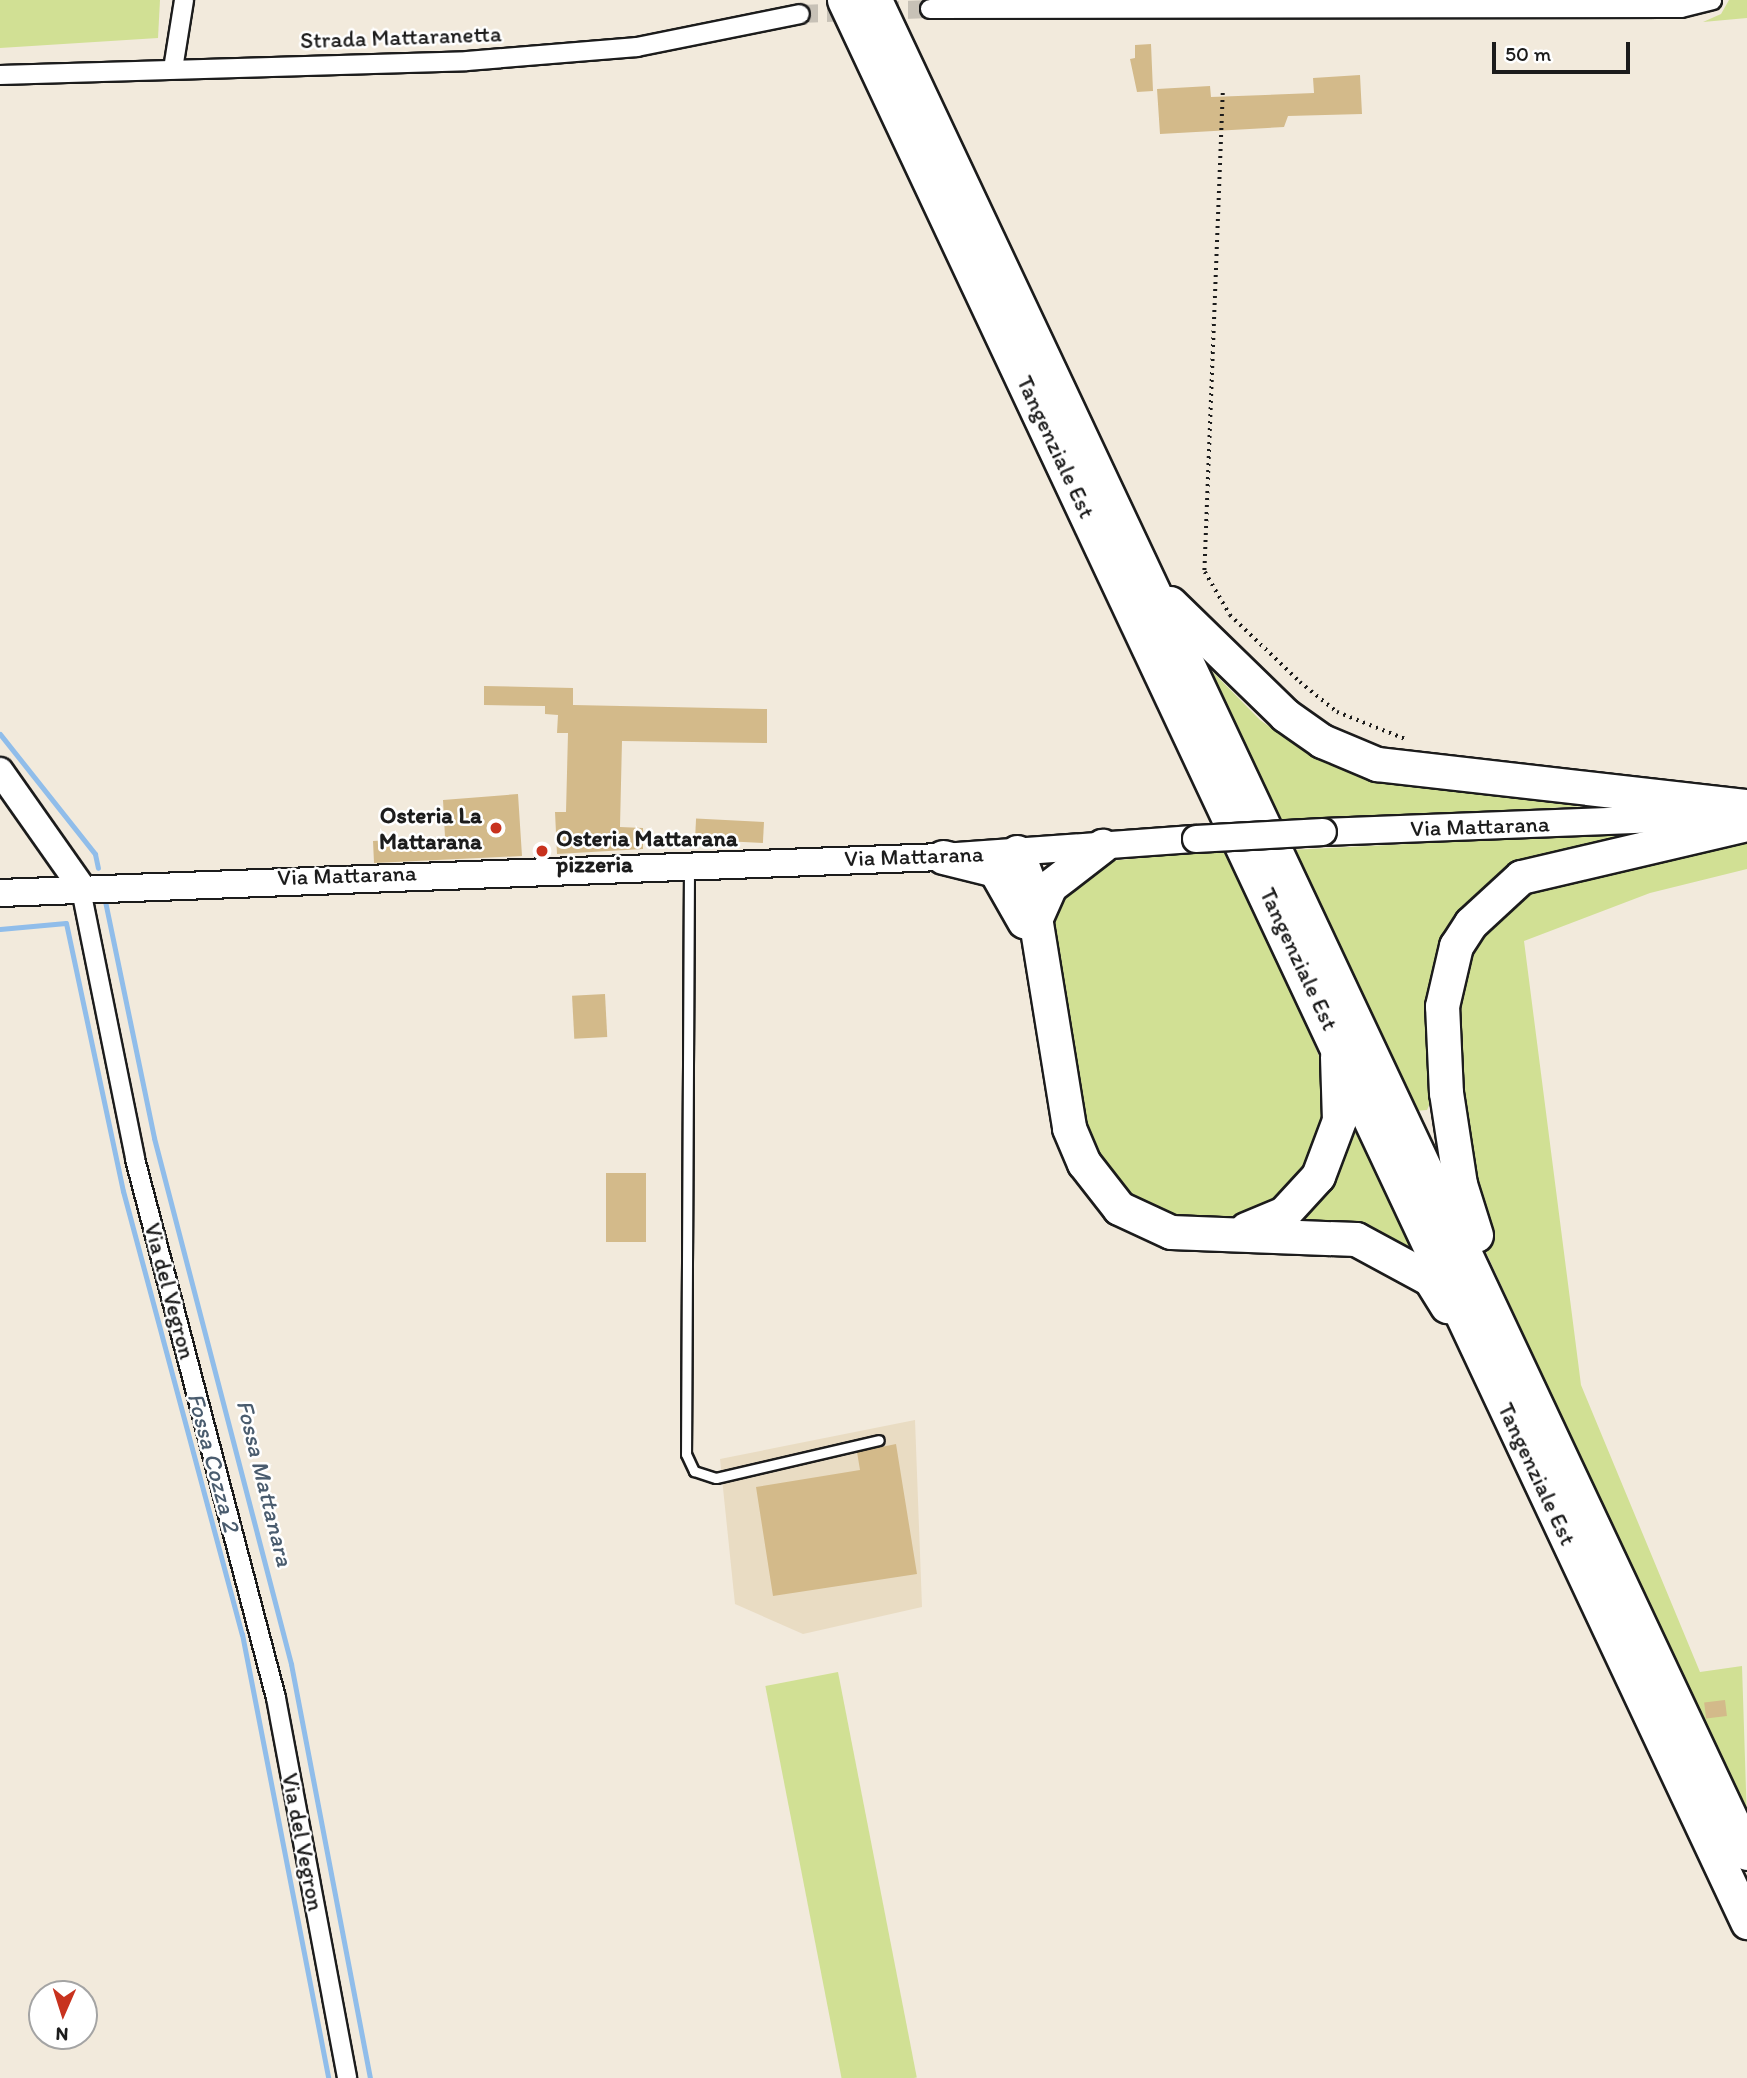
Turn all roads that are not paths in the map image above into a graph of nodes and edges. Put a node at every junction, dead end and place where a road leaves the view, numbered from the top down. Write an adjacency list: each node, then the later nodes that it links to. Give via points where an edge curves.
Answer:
1 (184, 0): 7 (street)
2 (844, 0): 22 (highway, Tangenziale Est)
3 (875, 0): 9 (highway, Tangenziale Est)
4 (1712, 0): 5 (street, via 1681,8)
5 (930, 9)
6 (800, 14): 7 (street, Strada Mattaranetta, via 638,47 467,61)
7 (173, 69): 8 (street, Strada Mattaranetta)
8 (0, 75)
9 (1154, 589): 11 (highway, via 1285,715 1322,741 1377,764); 24 (highway, Tangenziale Est)
10 (0, 771): 18 (street, Via del Vegron)
11 (1747, 806)
12 (1747, 815): 14 (street, Via Mattarana, bridge)
13 (1747, 824): 24 (highway, via 1521,877 1498,892 1456,946 1442,1006 1446,1093 1460,1184)
14 (1101, 846): 15 (street, Via Mattarana); 21 (highway, via 1050,886 1034,918)
15 (1017, 852): 16 (street, Via Mattarana); 19 (highway); 21 (highway, via 1030,886)
16 (943, 857): 17 (street, Via Mattarana); 19 (highway, via 984,864)
17 (689, 863): 18 (street, Via Mattarana); 26 (lane, via 686,1454 694,1471 716,1478)
18 (80, 885): 20 (street, Via Mattarana); 29 (street, Via del Vegron, via 135,1158 276,1698)
19 (1008, 887): 21 (highway)
20 (0, 893)
21 (1034, 939): 23 (highway, via 1069,1128 1084,1163 1119,1208 1140,1220 1171,1232)
22 (1336, 1041): 23 (highway, via 1339,1120 1318,1176 1284,1213); 25 (highway, Tangenziale Est)
23 (1234, 1233): 25 (highway, via 1356,1239 1430,1279)
24 (1516, 1361): 27 (highway, Tangenziale Est)
25 (1515, 1426): 28 (highway, Tangenziale Est)
26 (879, 1440)
27 (1747, 1853)
28 (1747, 1922)
29 (347, 2078)

